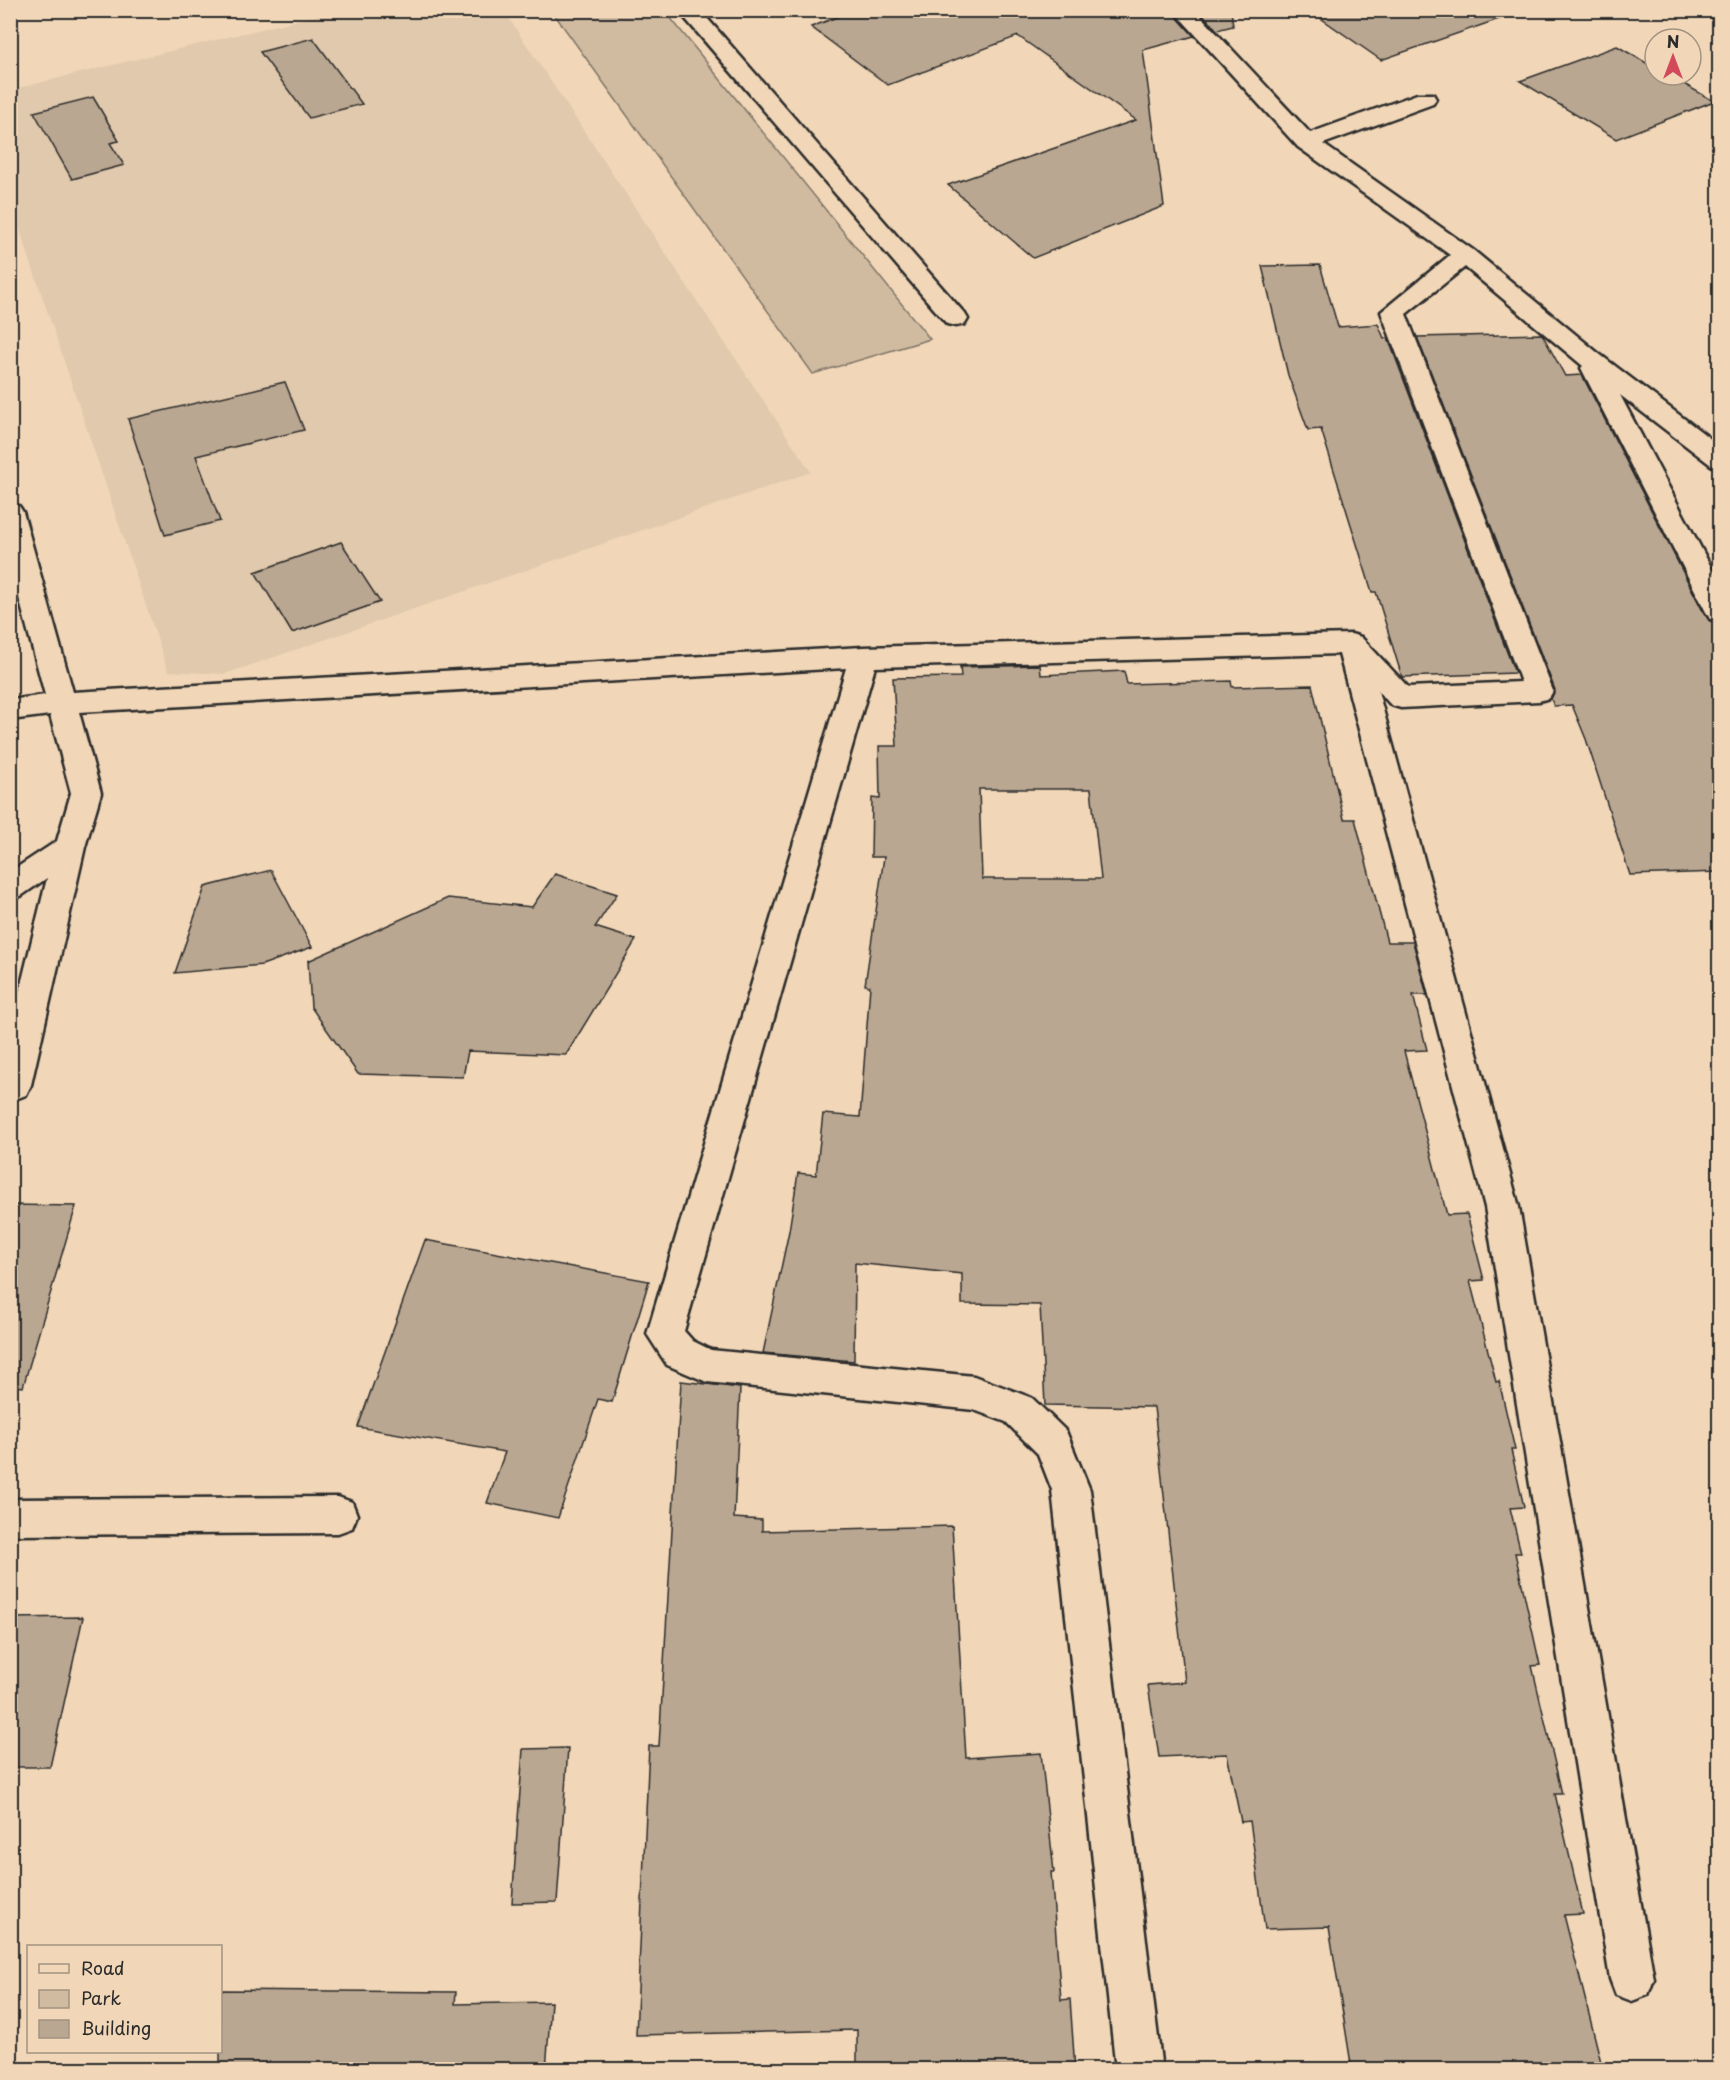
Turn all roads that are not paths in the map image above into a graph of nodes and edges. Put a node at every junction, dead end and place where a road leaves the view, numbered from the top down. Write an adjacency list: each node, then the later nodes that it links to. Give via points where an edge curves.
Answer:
1 (688, 10): 6 (street)
2 (1183, 10): 4 (street)
3 (1425, 99): 4 (street)
4 (1306, 142): 5 (street)
5 (1465, 255): 7 (street); 11 (street, via 1393,312 1539,691 1401,698)
6 (956, 319)
7 (1589, 358): 8 (street); 10 (street)
8 (1719, 459)
9 (10, 512): 13 (street)
10 (1719, 612)
11 (1351, 644): 12 (street); 20 (street, via 1502,1207)
12 (863, 657): 13 (street); 21 (street, via 665,1334 680,1353 707,1366 974,1393 1019,1410 1053,1443 1071,1490)
13 (61, 704): 14 (street); 15 (street, via 86,793)
14 (10, 710)
15 (70, 847): 16 (street); 17 (street, via 14,1085)
16 (10, 888)
17 (10, 1088)
18 (338, 1515): 19 (street)
19 (10, 1517)
20 (1632, 1979)
21 (1139, 2070)

